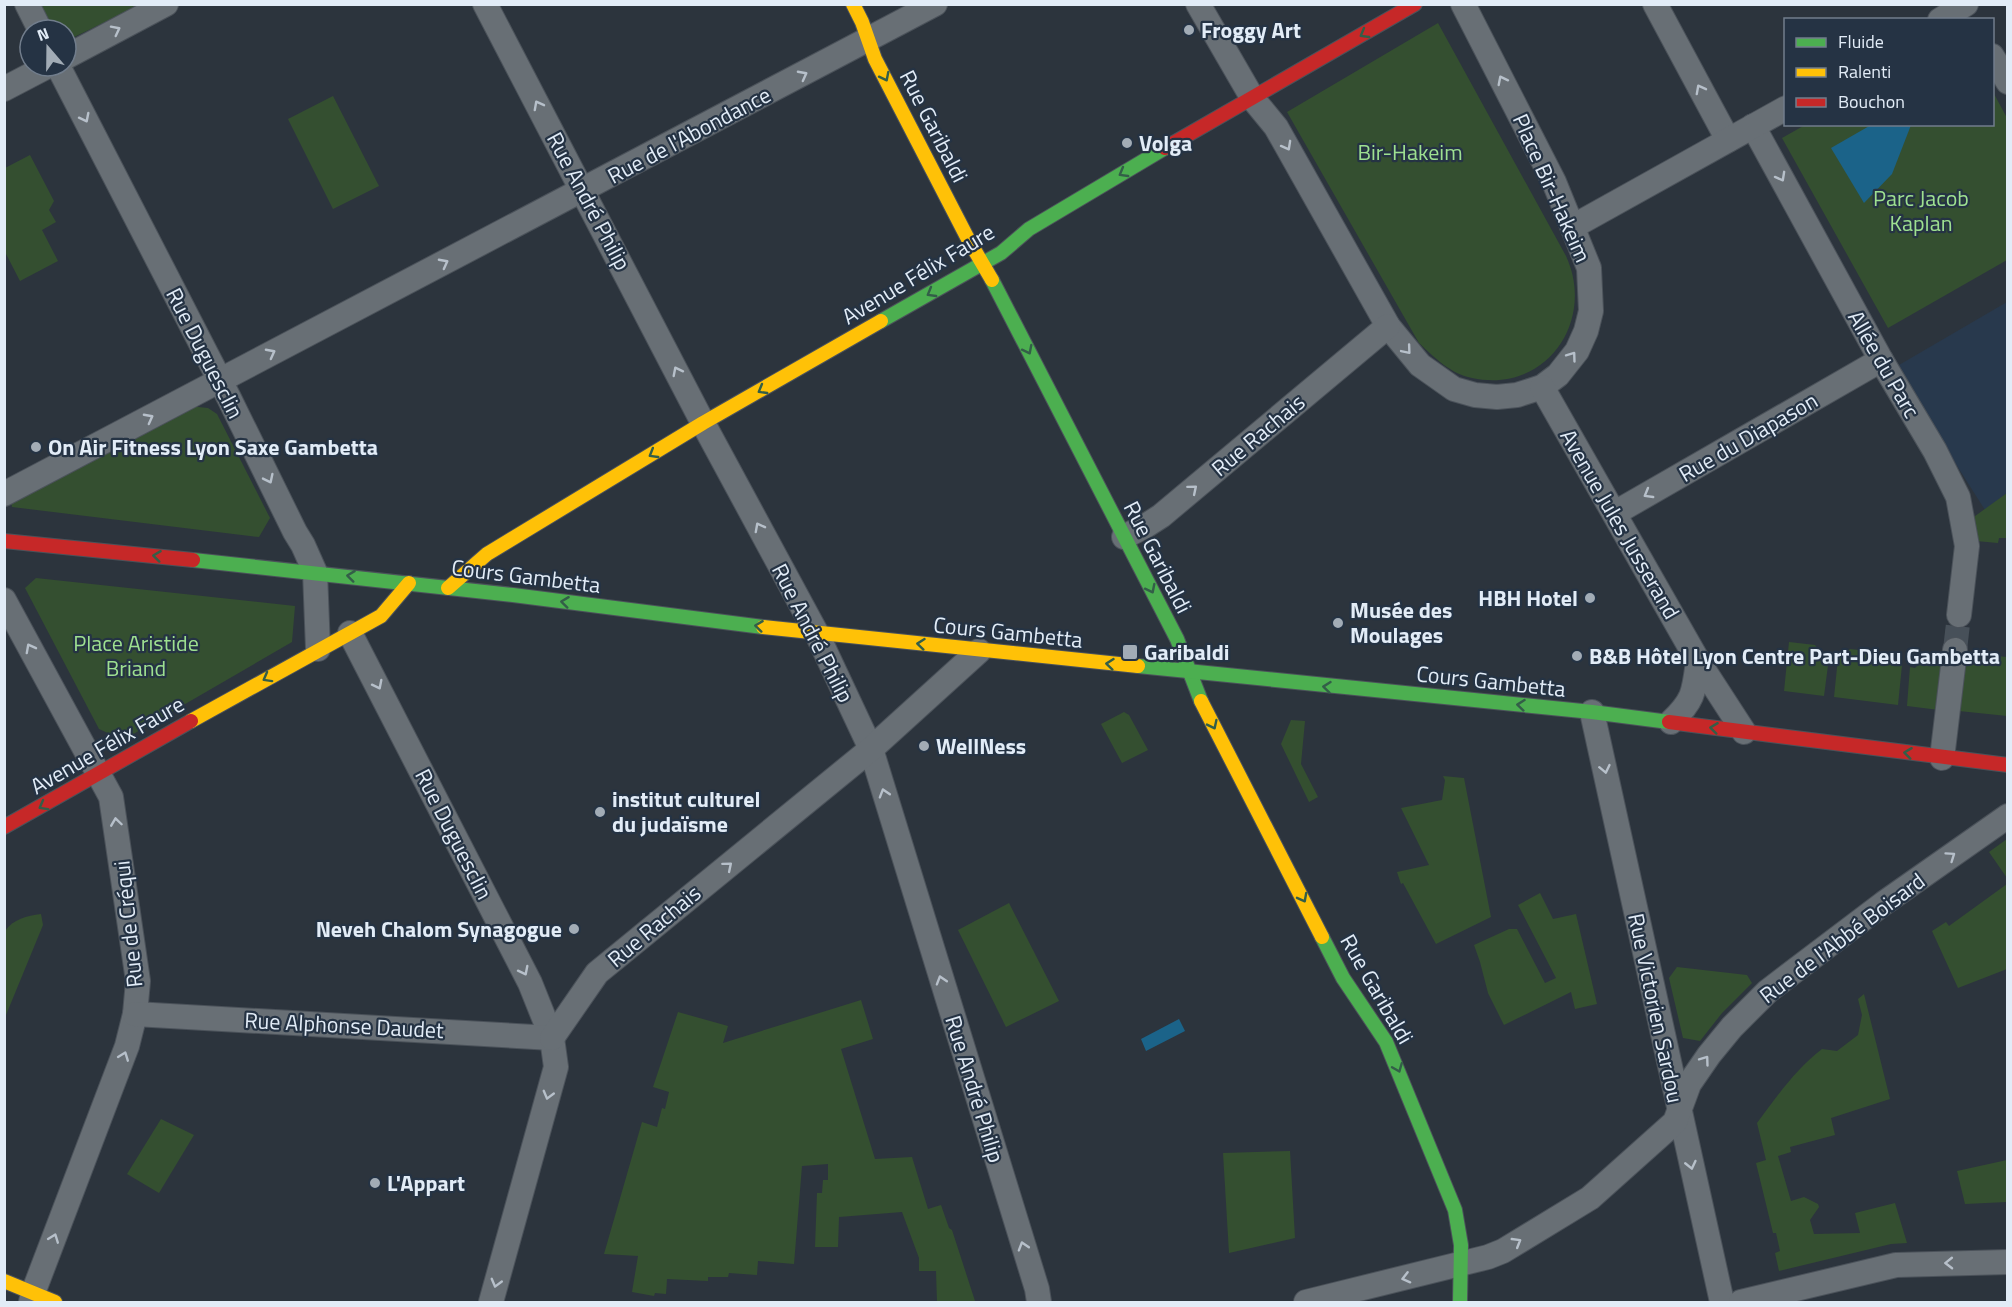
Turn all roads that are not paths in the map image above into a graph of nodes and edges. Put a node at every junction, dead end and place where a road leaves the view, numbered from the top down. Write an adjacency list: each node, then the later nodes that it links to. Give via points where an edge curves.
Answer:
1 (27, 4): 11 (street)
2 (166, 4): 14 (street, one-way to 2)
3 (485, 4): 24 (street, Rue André Philip, one-way to 3)
4 (853, 4): 13 (main road, Rue Garibaldi)
5 (935, 4): 13 (street, Rue de l'Abondance)
6 (1198, 4): 20 (street, Place Bir-Hakeim)
7 (1415, 4): 20 (main road, Avenue Félix Faure, one-way to 20)
8 (1463, 4): 25 (street, Place Bir-Hakeim, one-way to 8)
9 (1655, 4): 23 (street, one-way to 9)
10 (1967, 8): 12 (street)
11 (34, 18)
12 (1944, 18)
13 (869, 40): 24 (street, Rue de l'Abondance, one-way to 13); 26 (main road, Rue Garibaldi, one-way to 26, via 875,60)
14 (78, 51)
15 (1994, 59): 18 (street)
16 (25, 78): 19 (street)
17 (64, 78): 29 (street, Rue Duguesclin, one-way to 29)
18 (2007, 82)
19 (4, 89)
20 (1253, 99): 26 (main road, Avenue Félix Faure, one-way to 26, via 1054,214); 27 (street, Place Bir-Hakeim, one-way to 27, via 1276,127)
21 (1784, 109): 22 (street)
22 (1753, 126): 23 (street); 28 (street, Allée du Parc, one-way to 28)
23 (1728, 140): 25 (street)
24 (583, 190): 29 (street, Rue de l'Abondance, one-way to 24); 31 (street, Rue André Philip, one-way to 24)
25 (1574, 226): 30 (street, Place Bir-Hakeim, one-way to 25, via 1558,375 1577,351 1591,311 1589,268)
26 (982, 264): 31 (main road, Avenue Félix Faure, one-way to 31); 34 (main road, Rue Garibaldi, one-way to 34)
27 (1388, 326): 30 (street, Place Bir-Hakeim, one-way to 30, via 1420,365 1454,389 1497,397); 34 (street, Rue Rachais, one-way to 27, via 1161,516)
28 (1881, 360): 33 (street, Rue du Diapason, one-way to 33); 40 (street, Allée du Parc, via 1958,496 1967,546)
29 (219, 381): 32 (street, one-way to 29); 36 (street, Rue Duguesclin, one-way to 36)
30 (1542, 387): 33 (street, Avenue Jules Jusserand)
31 (704, 423): 38 (main road, Avenue Félix Faure, one-way to 38, via 487,554); 42 (street, Rue André Philip, one-way to 31)
32 (4, 494)
33 (1615, 513): 46 (street, Avenue Jules Jusserand)
34 (1124, 537): 47 (main road, Rue Garibaldi, one-way to 47, via 1177,639)
35 (4, 541): 36 (main road, Cours Gambetta, one-way to 35)
36 (315, 572): 37 (main road, Cours Gambetta, one-way to 36); 43 (street, Rue Duguesclin)
37 (409, 583): 38 (main road, Cours Gambetta); 41 (main road, Avenue Félix Faure, via 381,616)
38 (448, 588): 42 (main road, Cours Gambetta, one-way to 38)
39 (4, 600): 54 (street, Rue de Créqui, one-way to 39)
40 (1959, 615)
41 (350, 633): 43 (main road, Avenue Félix Faure); 58 (street, Rue Duguesclin, one-way to 58, via 530,983)
42 (817, 634): 45 (main road, Cours Gambetta, one-way to 42); 51 (street, Rue André Philip)
43 (318, 649): 54 (main road, Avenue Félix Faure, one-way to 54)
44 (1955, 650): 52 (street)
45 (979, 651): 47 (main road, Cours Gambetta, one-way to 45); 51 (street, Rue Rachais)
46 (1698, 661): 49 (street, via 1694,694); 50 (street, Avenue Jules Jusserand)
47 (1189, 672): 48 (main road, Cours Gambetta, one-way to 47); 61 (main road, Rue Garibaldi, one-way to 61, via 1342,978 1374,1022 1395,1061 1455,1210)
48 (1592, 712): 49 (main road, Cours Gambetta); 59 (street, Rue Victorien Sardou, one-way to 59)
49 (1671, 722): 50 (main road, Cours Gambetta, one-way to 49)
50 (1744, 732): 52 (main road, Cours Gambetta, one-way to 50)
51 (871, 749): 58 (street, Rue Rachais, one-way to 51, via 597,973); 66 (street, Rue André Philip, one-way to 51)
52 (1942, 758): 53 (main road, Cours Gambetta)
53 (2007, 765)
54 (99, 773): 56 (main road, Avenue Félix Faure, one-way to 56); 57 (street, Rue de Créqui, one-way to 54, via 138,981 114,809)
55 (2007, 816): 59 (street, Rue de l'Abbé Boisard, one-way to 55, via 1689,1084 1709,1055 1768,990)
56 (4, 827)
57 (135, 1014): 58 (street, Rue Alphonse Daudet); 63 (street, Rue de Créqui, one-way to 57, via 128,1046)
58 (552, 1038): 65 (street, one-way to 65, via 556,1067)
59 (1679, 1112): 61 (street, Rue de l'Abbé Boisard, one-way to 59, via 1503,1251 1590,1198 1675,1122); 69 (street, Rue Victorien Sardou, one-way to 69)
60 (2007, 1262): 70 (street, one-way to 70, via 1896,1265)
61 (1462, 1263): 67 (street, Rue de l'Abbé Boisard, one-way to 67); 68 (main road, Rue Garibaldi)
62 (4, 1281): 63 (main road)
63 (32, 1298): 64 (main road)
64 (55, 1302)
65 (491, 1302)
66 (1039, 1302)
67 (1306, 1302)
68 (1460, 1302)
69 (1722, 1302)
70 (1741, 1302)

